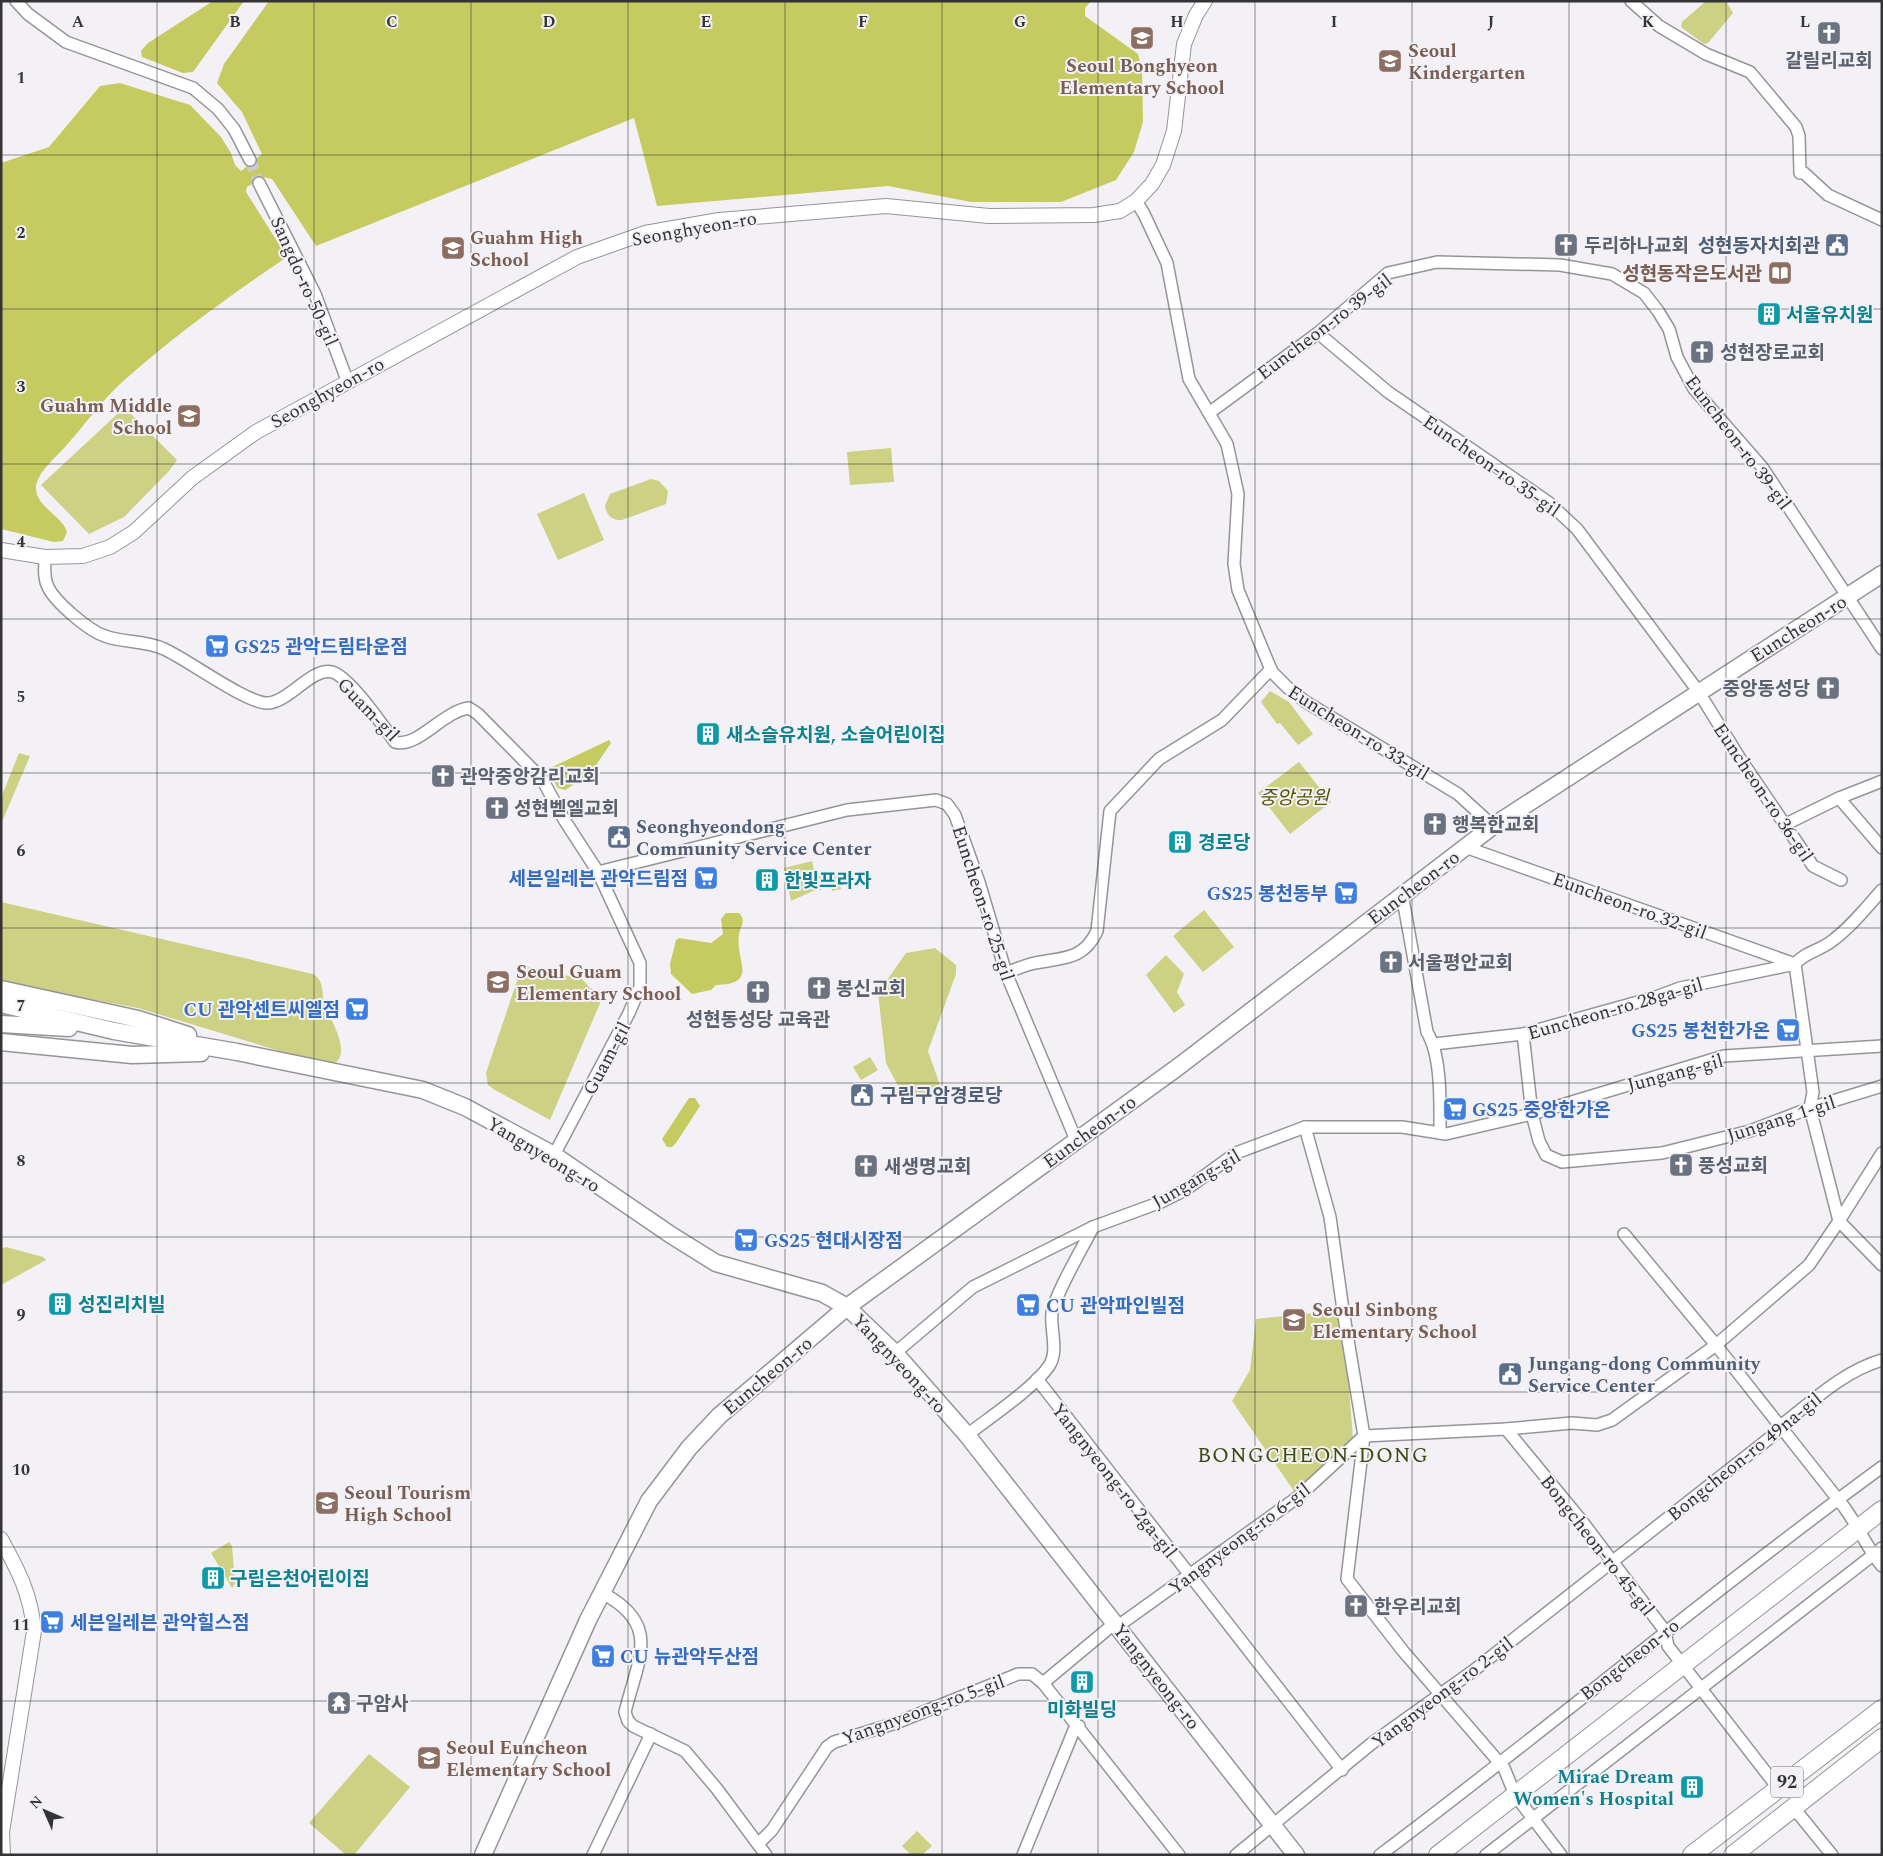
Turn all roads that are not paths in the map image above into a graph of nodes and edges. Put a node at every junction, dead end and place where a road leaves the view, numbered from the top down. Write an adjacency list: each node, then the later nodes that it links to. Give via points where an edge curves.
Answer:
1 (16, 1): 4 (street, via 66,42 193,88 218,109 234,129)
2 (1205, 1): 6 (street, Seonghyeon-ro, via 1184,44 1174,131 1163,165 1152,184)
3 (1631, 1): 7 (street, via 1659,26 1706,54 1750,72 1796,127 1800,173 1828,195)
4 (250, 160)
5 (259, 183): 9 (street, Sangdo-ro 50-gil, via 315,294)
6 (1136, 201): 9 (street, Seonghyeon-ro, via 1120,210 1094,215 989,216 886,206 719,220 645,233 577,257); 10 (street, via 1167,263 1189,379)
7 (1882, 220)
8 (1318, 333): 10 (street, Euncheon-ro 39-gil); 14 (street, Euncheon-ro 39-gil, via 1388,273 1437,262 1560,265 1612,274 1633,284 1658,310 1694,389 1754,456); 17 (street, Euncheon-ro 35-gil, via 1388,392 1561,512 1606,566)
9 (347, 380): 12 (street, Seonghyeon-ro, via 256,432 192,478 134,532 110,547 83,556)
10 (1209, 413): 16 (street, Euncheon-ro 33-gil, via 1226,444 1238,494 1234,564 1238,590)
11 (1, 550): 12 (street, Seonghyeon-ro)
12 (45, 557): 24 (street, Guam-gil, via 44,576 52,594 90,628 103,636 163,648 238,692 263,702 270,703 320,673 331,672 359,695 395,742 402,744 412,741 449,714 468,708 478,714 542,780)
13 (1882, 574): 14 (main road, Euncheon-ro)
14 (1848, 597): 15 (street, Euncheon-ro 39-gil); 17 (main road, Euncheon-ro)
15 (1882, 649)
16 (1271, 669): 21 (street, Euncheon-ro 33-gil, via 1282,684 1306,702 1458,794); 29 (street, via 1222,720 1159,760 1110,811 1097,931 1090,944 1072,956)
17 (1698, 691): 20 (street, Euncheon-ro 36-gil); 21 (main road, Euncheon-ro)
18 (1882, 781): 19 (street)
19 (1839, 798): 20 (street); 23 (street)
20 (1784, 825): 25 (street, Euncheon-ro 36-gil, via 1813,866)
21 (1492, 826): 22 (main road, Euncheon-ro)
22 (1465, 847): 27 (main road, Euncheon-ro); 28 (street, Euncheon-ro 32-gil)
23 (1882, 848)
24 (598, 872): 29 (street, Euncheon-ro 25-gil, via 847,810 936,800 947,804 956,815); 47 (street, Guam-gil, via 638,957 641,981 629,1014)
25 (1841, 880)
26 (1882, 890): 28 (street, Euncheon-ro 28ga-gil, via 1849,928 1829,943 1802,955)
27 (1402, 894): 36 (street, via 1426,1032); 45 (main road, Euncheon-ro, via 1178,1067)
28 (1795, 964): 34 (street, Euncheon-ro 28ga-gil, via 1680,988); 38 (street)
29 (1006, 973): 45 (street, Euncheon-ro 25-gil)
30 (1, 990): 39 (main road, via 138,1019)
31 (1, 1004): 33 (main road, Yangnyeong-ro)
32 (1, 1024): 33 (main road, Yangnyeong-ro)
33 (114, 1031): 39 (main road, Yangnyeong-ro)
34 (1523, 1034): 36 (street, Euncheon-ro 28ga-gil); 42 (street)
35 (1, 1042): 39 (main road, via 132,1055)
36 (1434, 1044): 44 (street)
37 (1882, 1046): 38 (street, Jungang-gil)
38 (1808, 1050): 41 (street, via 1813,1092); 42 (street, Jungang-gil, via 1724,1056)
39 (238, 1052): 47 (main road, Yangnyeong-ro, via 422,1090 465,1107)
40 (1882, 1086): 41 (street, Jungang 1-gil)
41 (1810, 1108): 42 (street, Jungang 1-gil, via 1750,1131 1662,1154 1562,1162 1553,1160 1544,1152); 48 (street)
42 (1532, 1114): 44 (street, Jungang-gil)
43 (1305, 1126): 44 (street, Jungang-gil, via 1402,1127); 49 (street, Jungang-gil, via 1236,1153 1185,1190 1161,1202); 60 (street, via 1330,1217)
44 (1440, 1133)
45 (1076, 1140): 52 (main road, Euncheon-ro)
46 (1882, 1153): 48 (street)
47 (554, 1155): 52 (main road, Yangnyeong-ro, via 716,1263 822,1294)
48 (1840, 1222): 51 (street); 53 (street, via 1808,1265)
49 (1093, 1227): 54 (street, Jungang-gil, via 973,1287); 56 (street, via 1055,1302 1052,1319 1054,1354)
50 (1624, 1234): 53 (street)
51 (1882, 1265)
52 (847, 1307): 54 (main road, Yangnyeong-ro); 70 (main road, Euncheon-ro, via 719,1416 689,1448 649,1501)
53 (1716, 1345): 57 (street, via 1612,1420 1597,1425 1572,1423); 58 (street)
54 (895, 1353): 59 (main road, Yangnyeong-ro)
55 (1882, 1360): 58 (street, Bongcheon-ro 49na-gil, via 1860,1367 1833,1385 1783,1424)
56 (1037, 1379): 59 (street); 69 (street, Yangnyeong-ro 2ga-gil)
57 (1506, 1429): 60 (street); 67 (street, Bongcheon-ro 45-gil)
58 (1781, 1429): 62 (street); 67 (street, Bongcheon-ro 49na-gil)
59 (967, 1435): 71 (main road, Yangnyeong-ro)
60 (1364, 1436): 69 (street, Yangnyeong-ro 6-gil, via 1298,1497); 76 (street, via 1347,1579)
61 (1882, 1467): 62 (street, Bongcheon-ro)
62 (1838, 1499): 64 (street); 72 (street, Bongcheon-ro)
63 (1882, 1510): 64 (main road, Bongcheon-ro)
64 (1859, 1527): 66 (street); 73 (main road, Bongcheon-ro)
65 (1, 1539): 89 (street, via 27,1588 34,1631 2,1832)
66 (1877, 1551): 68 (street); 75 (street)
67 (1612, 1561): 72 (street, Bongcheon-ro 45-gil); 76 (street, Yangnyeong-ro 2-gil)
68 (1882, 1566)
69 (1190, 1575): 71 (street, Yangnyeong-ro 6-gil); 82 (street, Yangnyeong-ro 2ga-gil)
70 (602, 1593): 79 (street, via 625,1607 638,1626 640,1655 625,1714 633,1726); 90 (main road, Euncheon-ro)
71 (1117, 1625): 74 (street); 87 (main road, Yangnyeong-ro)
72 (1665, 1631): 73 (street, Bongcheon-ro 45-gil, via 1668,1646); 81 (street, Bongcheon-ro)
73 (1683, 1665): 75 (street, Bongcheon-ro 45-gil); 84 (main road, Bongcheon-ro)
74 (1044, 1683): 78 (street); 88 (street, Yangnyeong-ro 5-gil, via 1032,1674 1018,1674 896,1723 834,1742 827,1747 772,1830)
75 (1701, 1688): 83 (street, Bongcheon-ro 45-gil); 86 (street)
76 (1440, 1695): 81 (street); 82 (street, Yangnyeong-ro 2-gil, via 1371,1744)
77 (1882, 1708): 83 (main road, 92)
78 (1080, 1726): 93 (street, via 1074,1730); 94 (street)
79 (651, 1734): 88 (street, via 684,1751); 91 (street)
80 (1882, 1738): 85 (main road, 92)
81 (1500, 1764): 84 (street); 97 (street, Bongcheon-ro)
82 (1342, 1770): 87 (street, Yangnyeong-ro 2-gil)
83 (1778, 1788): 101 (main road, 92)
84 (1515, 1795): 86 (street); 98 (main road, Bongcheon-ro)
85 (1793, 1807): 102 (main road, 92); 103 (street)
86 (1533, 1819): 99 (street); 100 (street)
87 (1274, 1826): 95 (street, Yangnyeong-ro 2-gil); 96 (main road, Yangnyeong-ro)
88 (758, 1844): 92 (street)
89 (3, 1855)
90 (483, 1855)
91 (593, 1855)
92 (766, 1855)
93 (1023, 1855)
94 (1179, 1855)
95 (1236, 1855)
96 (1296, 1855)
97 (1380, 1855)
98 (1438, 1855)
99 (1486, 1855)
100 (1561, 1855)
101 (1692, 1855)
102 (1733, 1855)
103 (1832, 1855)

